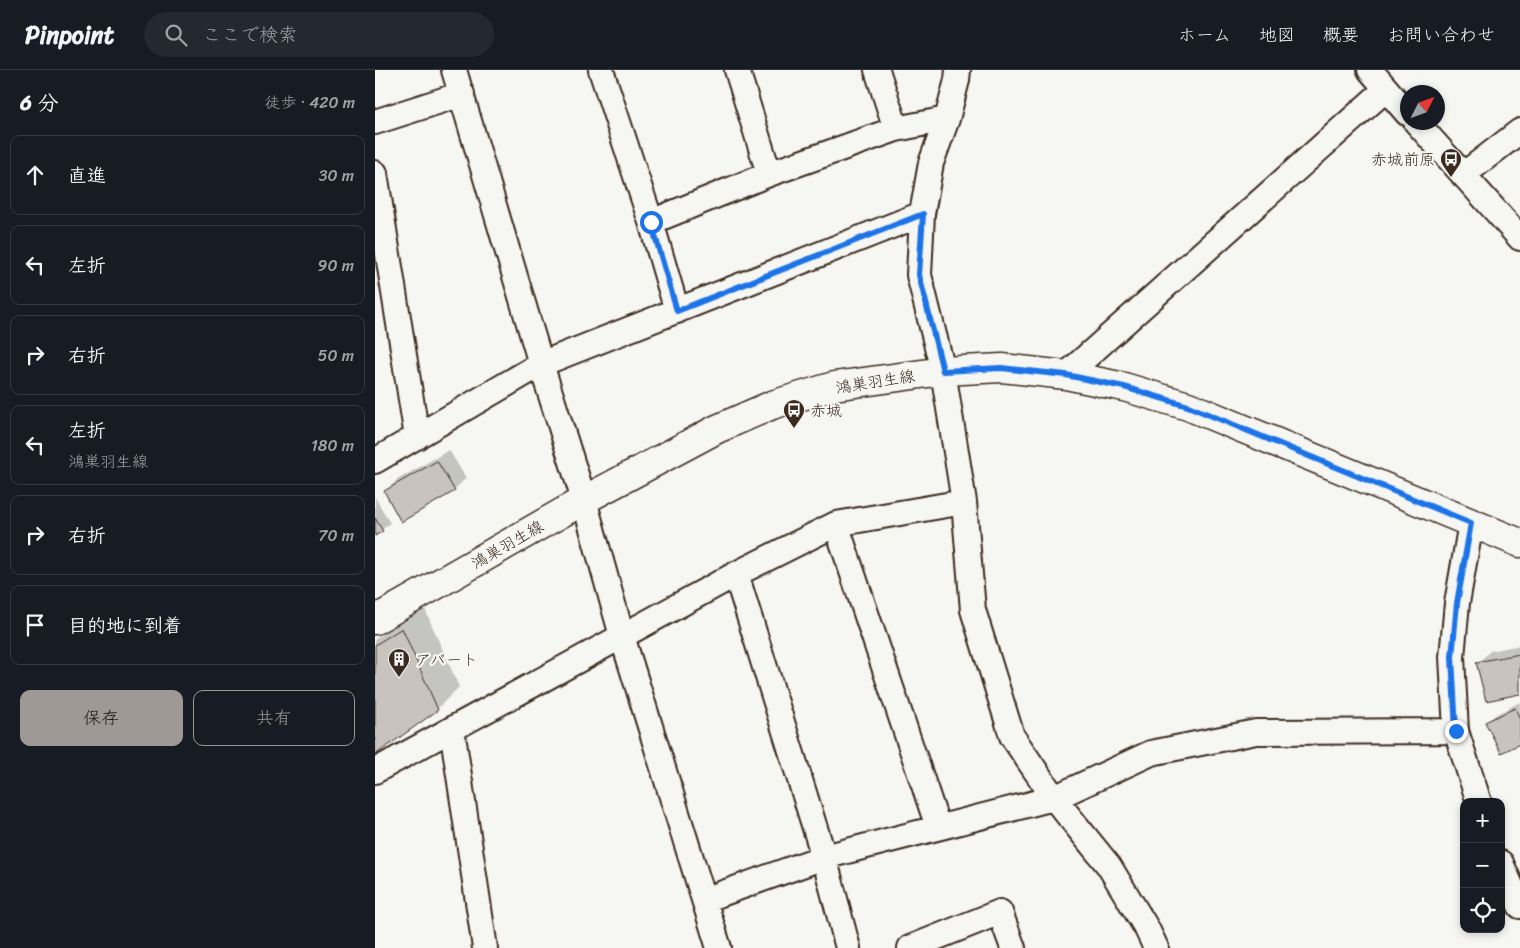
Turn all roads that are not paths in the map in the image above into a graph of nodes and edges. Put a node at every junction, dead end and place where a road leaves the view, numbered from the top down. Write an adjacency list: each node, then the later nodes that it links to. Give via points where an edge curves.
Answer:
1 (454, 70): 8 (street)
2 (601, 70): 19 (street)
3 (737, 70): 16 (street)
4 (877, 70): 12 (street)
5 (958, 70): 10 (street)
6 (1370, 70): 7 (street)
7 (1386, 89): 9 (street); 24 (street)
8 (462, 94): 11 (street); 22 (street)
9 (1400, 105)
10 (947, 119): 12 (street); 18 (street, via 931,163)
11 (375, 122)
12 (896, 129): 16 (street)
13 (1423, 130): 17 (street)
14 (1520, 131): 17 (street)
15 (375, 173): 25 (street)
16 (769, 174): 19 (street)
17 (1463, 175): 20 (street)
18 (923, 214): 21 (street); 23 (street, via 919,275)
19 (651, 222): 21 (street)
20 (1520, 238)
21 (677, 311): 22 (street)
22 (541, 364): 25 (street); 27 (street)
23 (943, 371): 24 (main road, 鴻巣羽生線, via 1001,368); 27 (main road, 鴻巣羽生線, via 835,386 772,405 717,429); 28 (street)
24 (1066, 375): 29 (main road, 鴻巣羽生線, via 1124,387 1188,406)
25 (417, 437): 26 (street)
26 (375, 461)
27 (584, 500): 33 (main road, 鴻巣羽生線); 34 (street)
28 (964, 502): 30 (street); 38 (street, via 973,610 1012,736)
29 (1471, 523): 31 (main road, 鴻巣羽生線); 36 (street, via 1457,603 1452,657)
30 (837, 524): 32 (street); 40 (street)
31 (1520, 543)
32 (736, 574): 34 (street); 41 (street)
33 (375, 620)
34 (622, 636): 35 (street); 43 (street)
35 (452, 729): 37 (street); 45 (street)
36 (1456, 731): 38 (street, via 1256,732 1151,753); 39 (street)
37 (375, 771)
38 (1054, 798): 40 (street); 50 (street, via 1109,866)
39 (1478, 798)
40 (938, 827): 41 (street)
41 (824, 857): 43 (street); 47 (street)
42 (1505, 872): 44 (street)
43 (704, 900): 46 (street)
44 (1520, 906)
45 (485, 948)
46 (719, 948)
47 (848, 948)
48 (910, 948): 49 (street, via 1000,912)
49 (1013, 948)
50 (1156, 948)

